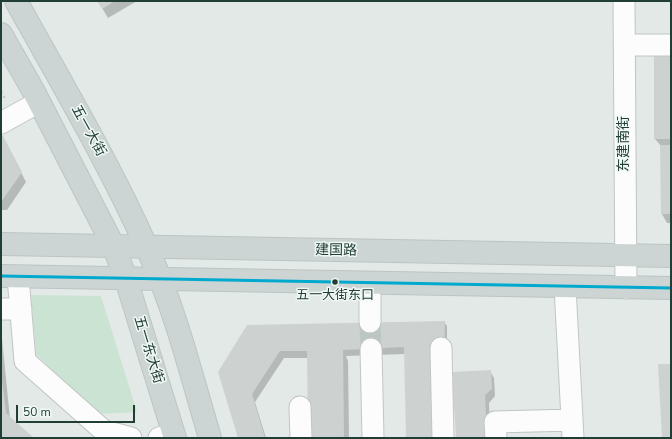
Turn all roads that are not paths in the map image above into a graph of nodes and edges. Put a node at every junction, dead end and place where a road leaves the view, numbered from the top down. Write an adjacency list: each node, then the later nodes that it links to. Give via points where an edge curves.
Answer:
1 (16, 1): 12 (main road, 五一大街, via 108,168)
2 (624, 1): 4 (street, 东建南街)
3 (1, 34): 6 (main road)
4 (624, 45): 5 (street); 9 (street, 东建南街)
5 (671, 45)
6 (39, 102): 7 (street); 11 (main road)
7 (1, 123)
8 (1, 244): 11 (main road, 建国路)
9 (626, 255): 10 (main road, 建国路); 12 (main road, 建国路); 16 (street, 东建南街)
10 (671, 256)
11 (120, 263): 12 (main road, 建国路); 12 (main road, 建国路); 13 (main road, 建国路); 24 (main road, 五一东大街)
12 (154, 264): 14 (main road, 建国路); 26 (main road, via 183,347)
13 (10, 277): 18 (street)
14 (370, 284): 15 (main road, 建国路); 19 (street)
15 (565, 287): 16 (main road, 建国路); 23 (street)
16 (626, 288): 17 (main road, 建国路)
17 (671, 288)
18 (11, 309): 25 (street, via 25,361 104,431)
19 (370, 322)
20 (441, 348): 29 (street)
21 (371, 349): 28 (street)
22 (300, 407): 27 (street)
23 (573, 429): 30 (street, via 495,422)
24 (169, 437)
25 (130, 438)
26 (210, 438)
27 (301, 438)
28 (373, 438)
29 (443, 438)
30 (496, 438)

